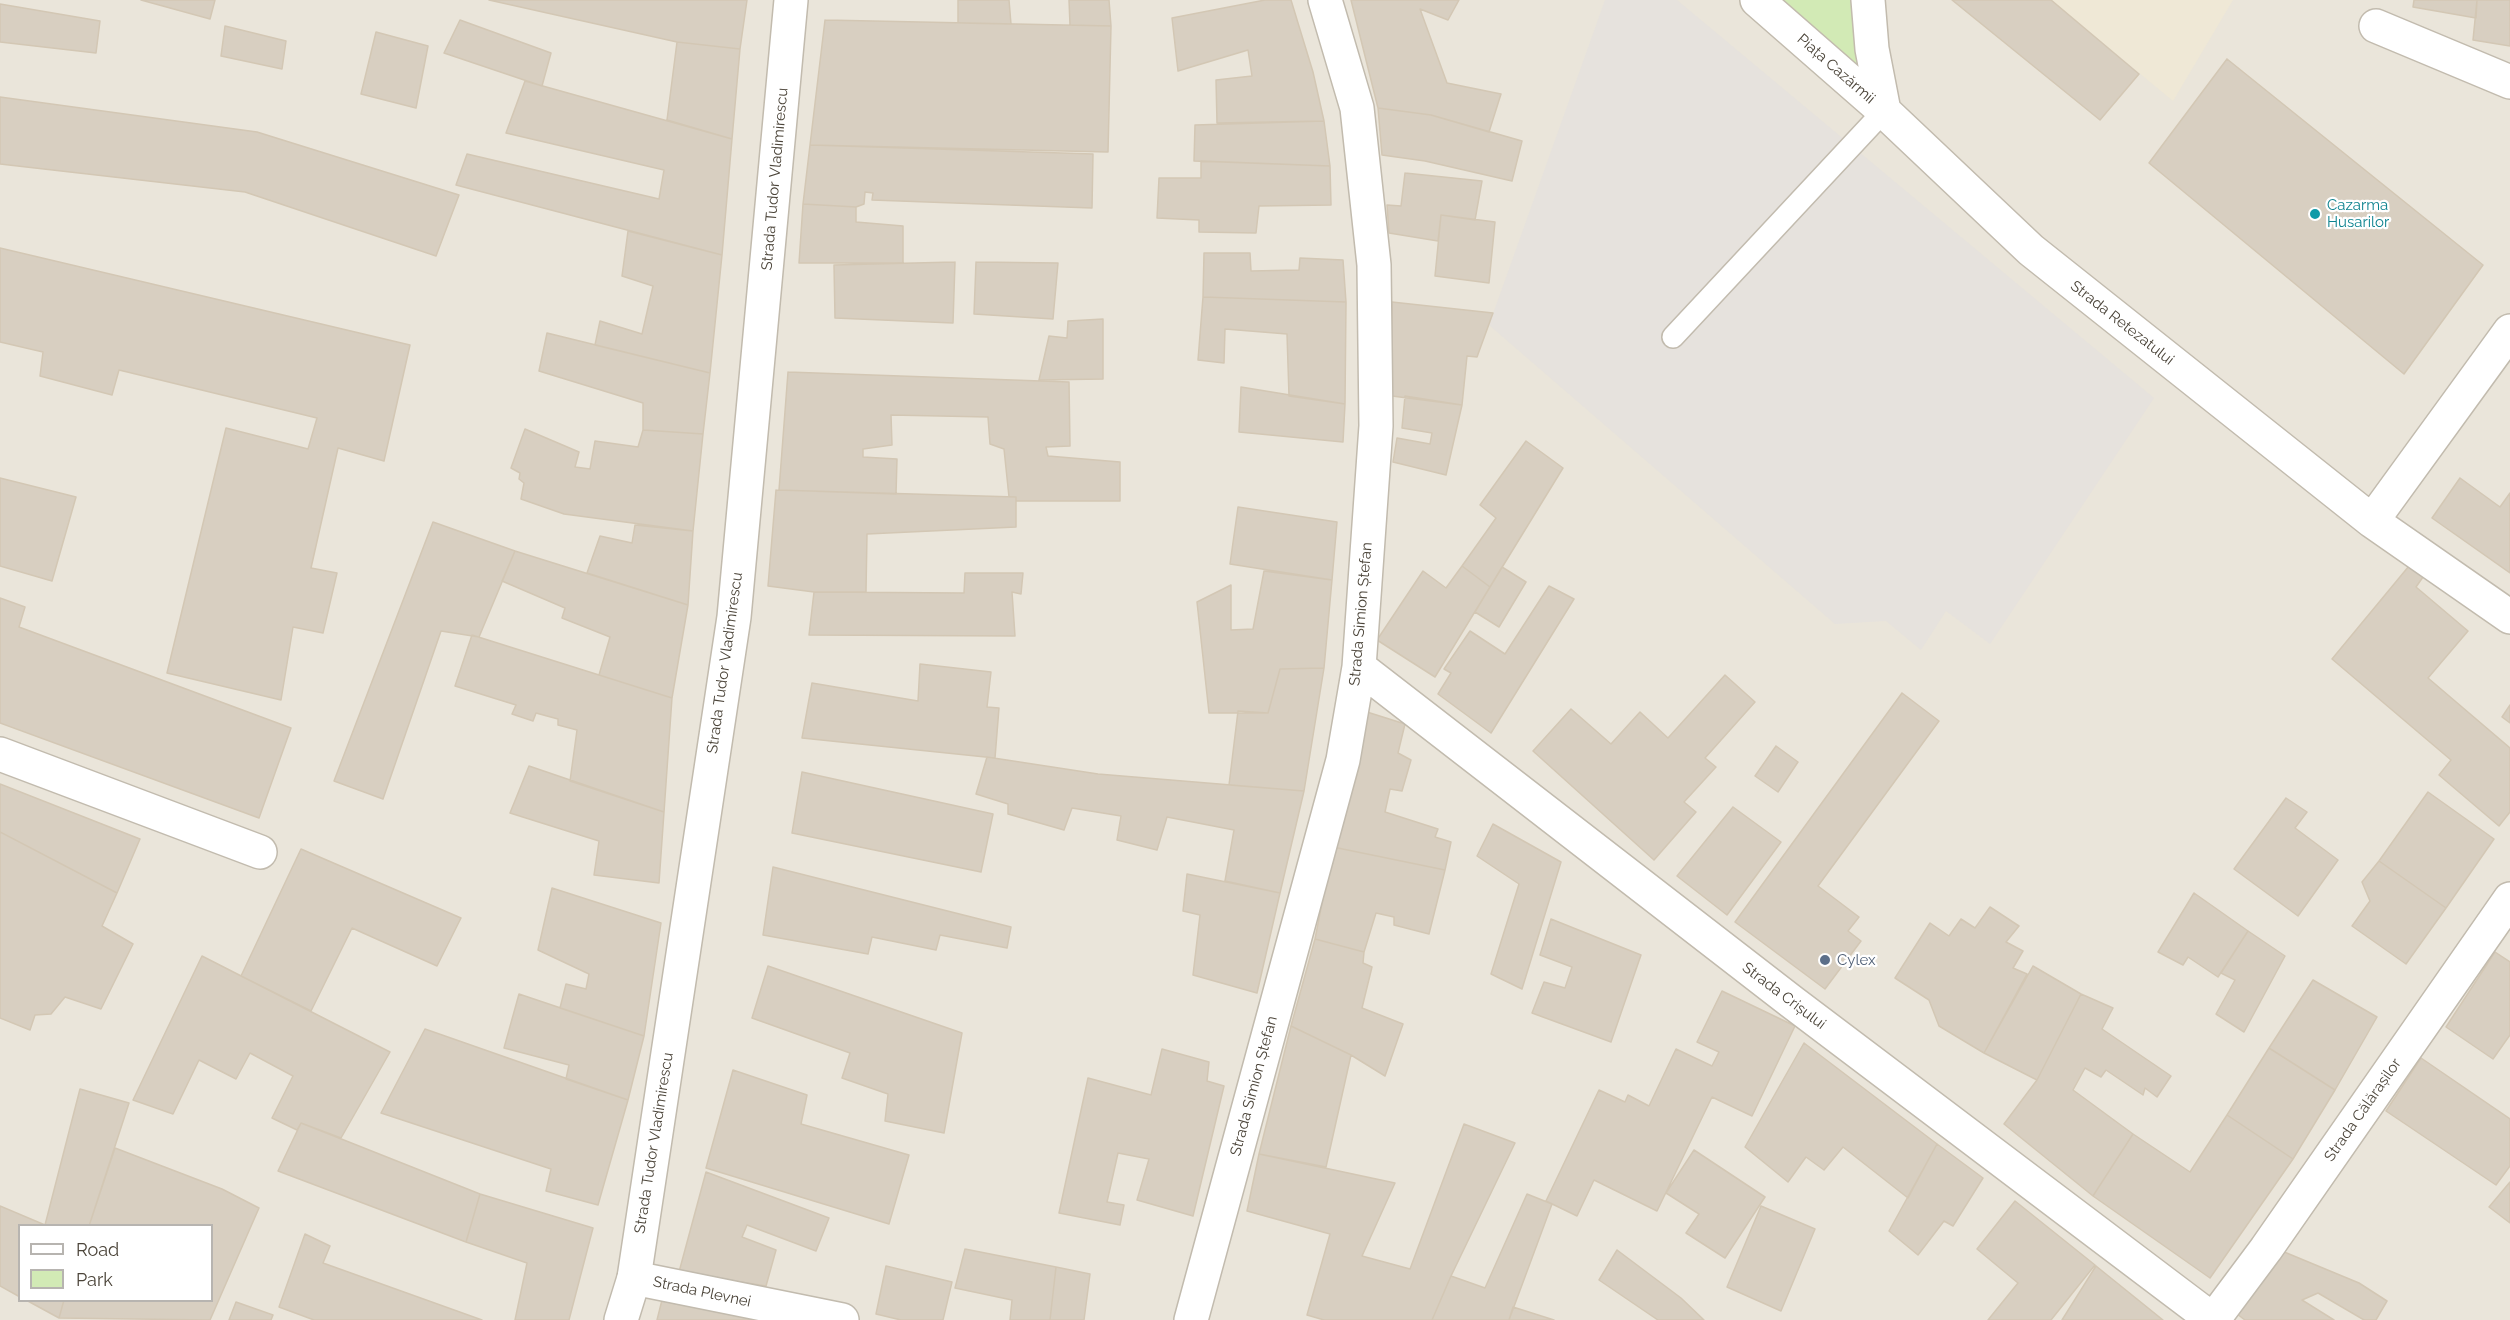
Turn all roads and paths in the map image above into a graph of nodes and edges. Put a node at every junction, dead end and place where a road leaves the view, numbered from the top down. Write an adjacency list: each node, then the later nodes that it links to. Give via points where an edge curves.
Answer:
1 (791, 0): 16 (street, Strada Tudor Vladimirescu, via 734,617)
2 (1325, 0): 12 (street, Strada Simion Ștefan, via 1357,108 1374,265 1376,426)
3 (1757, 0): 7 (street, Piața Cazărmii)
4 (1868, 0): 7 (street, Piața Cazărmii, via 1872,49)
5 (2376, 26): 6 (street)
6 (2510, 82)
7 (1884, 111): 9 (lane); 10 (street, Strada Retezatului, via 2031,250)
8 (2510, 331): 10 (street)
9 (1673, 337)
10 (2372, 521): 11 (street, Strada Retezatului)
11 (2510, 618)
12 (1359, 667): 19 (street, Strada Simion Ștefan, via 1342,760); 20 (street, Strada Crișului, via 1792,1002)
13 (0, 754): 14 (street)
14 (260, 852)
15 (2510, 899): 20 (street, Strada Călărașilor)
16 (634, 1278): 17 (street, Strada Tudor Vladimirescu); 18 (street, Strada Plevnei)
17 (621, 1320)
18 (842, 1320)
19 (1191, 1320)
20 (2213, 1320)

